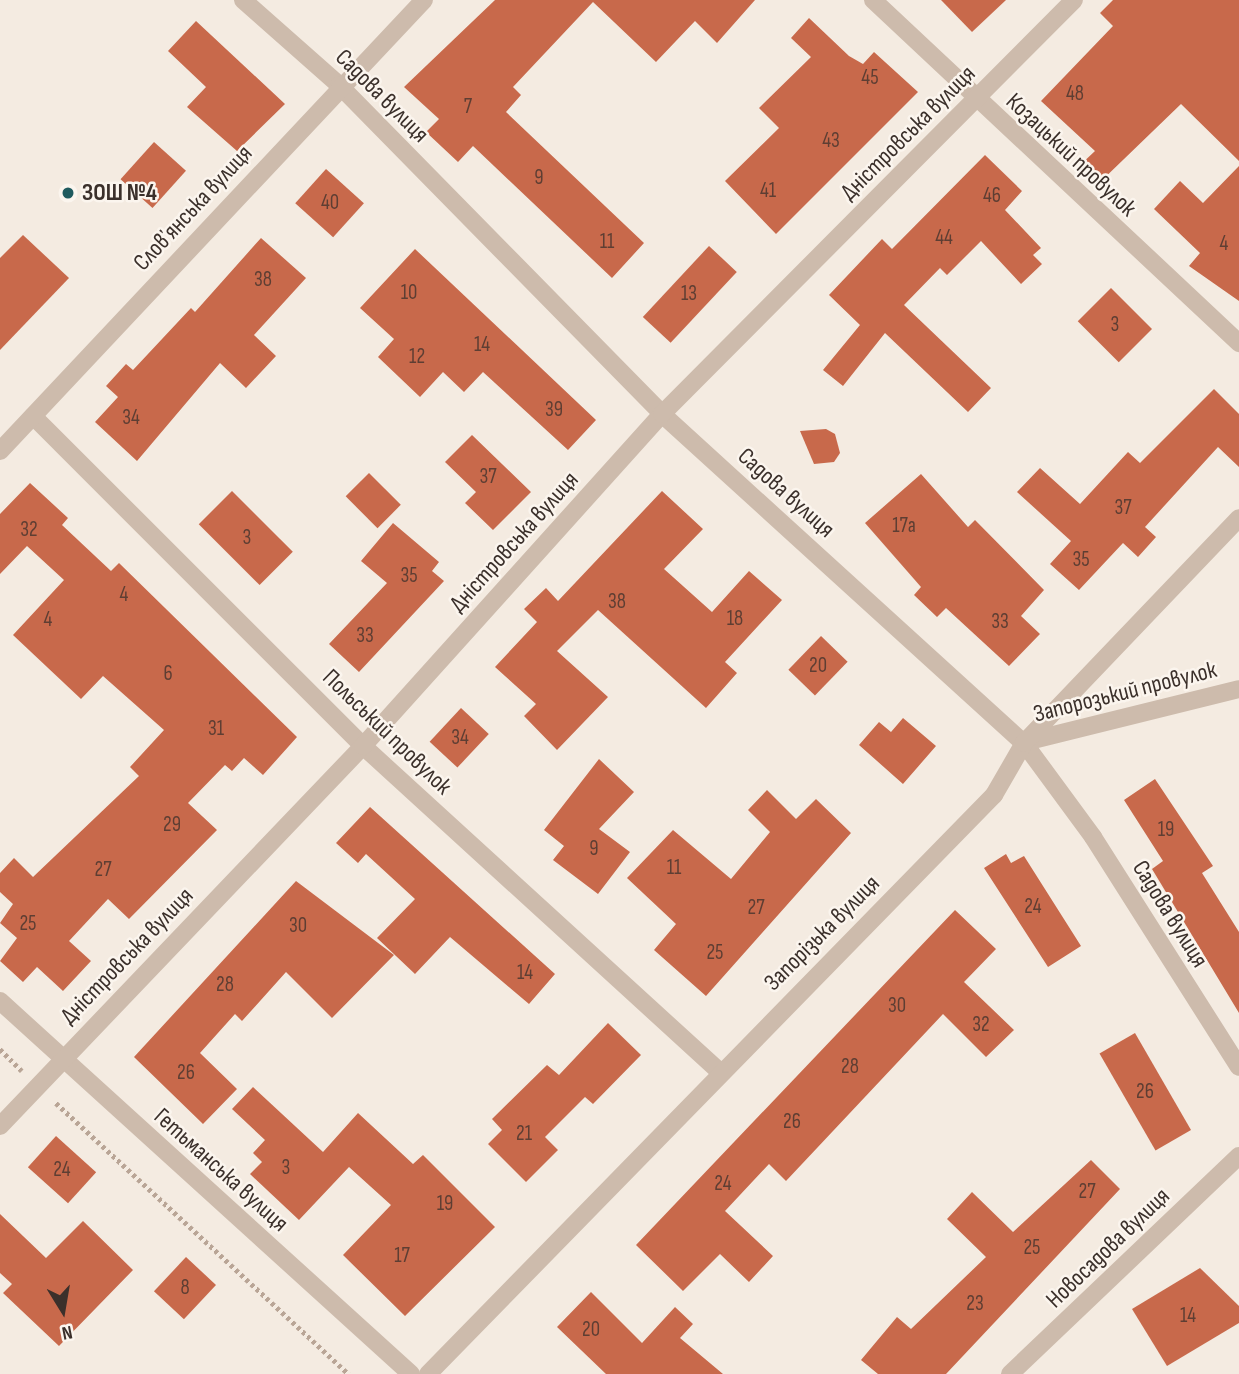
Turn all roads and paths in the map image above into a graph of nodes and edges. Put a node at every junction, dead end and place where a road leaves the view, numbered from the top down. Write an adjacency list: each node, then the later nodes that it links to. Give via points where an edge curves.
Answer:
1 (243, 0): 5 (street, Садова вулиця)
2 (424, 0): 5 (street, Словʼянська вулиця)
3 (873, 0): 6 (street, Козацький провулок)
4 (1073, 0): 6 (street, Дністровська вулиця)
5 (339, 85): 8 (street, Садова вулиця); 9 (street, Словʼянська вулиця)
6 (977, 100): 7 (street, Козацький провулок); 8 (street, Дністровська вулиця)
7 (1239, 343)
8 (662, 414): 13 (street, Садова вулиця); 14 (street, Дністровська вулиця)
9 (33, 416): 10 (street, Словʼянська вулиця); 14 (street, Польський провулок)
10 (0, 451)
11 (1239, 518): 13 (street, Запорізька вулиця)
12 (1239, 689): 13 (street, Запорозький провулок)
13 (1024, 743): 18 (street, Садова вулиця, via 1093,836); 19 (street, Запорізька вулиця, via 994,795)
14 (363, 746): 17 (street, Дністровська вулиця); 19 (street, Польський провулок)
15 (0, 1001): 17 (street, Гетьманська вулиця)
16 (0, 1049): 20 (path)
17 (62, 1059): 20 (street, Дністровська вулиця); 24 (street, Гетьманська вулиця)
18 (1239, 1067)
19 (719, 1071): 25 (street, Запорізька вулиця)
20 (38, 1086): 21 (street, Дністровська вулиця); 23 (path)
21 (0, 1126)
22 (1239, 1156): 26 (street, Новосадова вулиця)
23 (349, 1374)
24 (411, 1374)
25 (428, 1374)
26 (1010, 1374)

